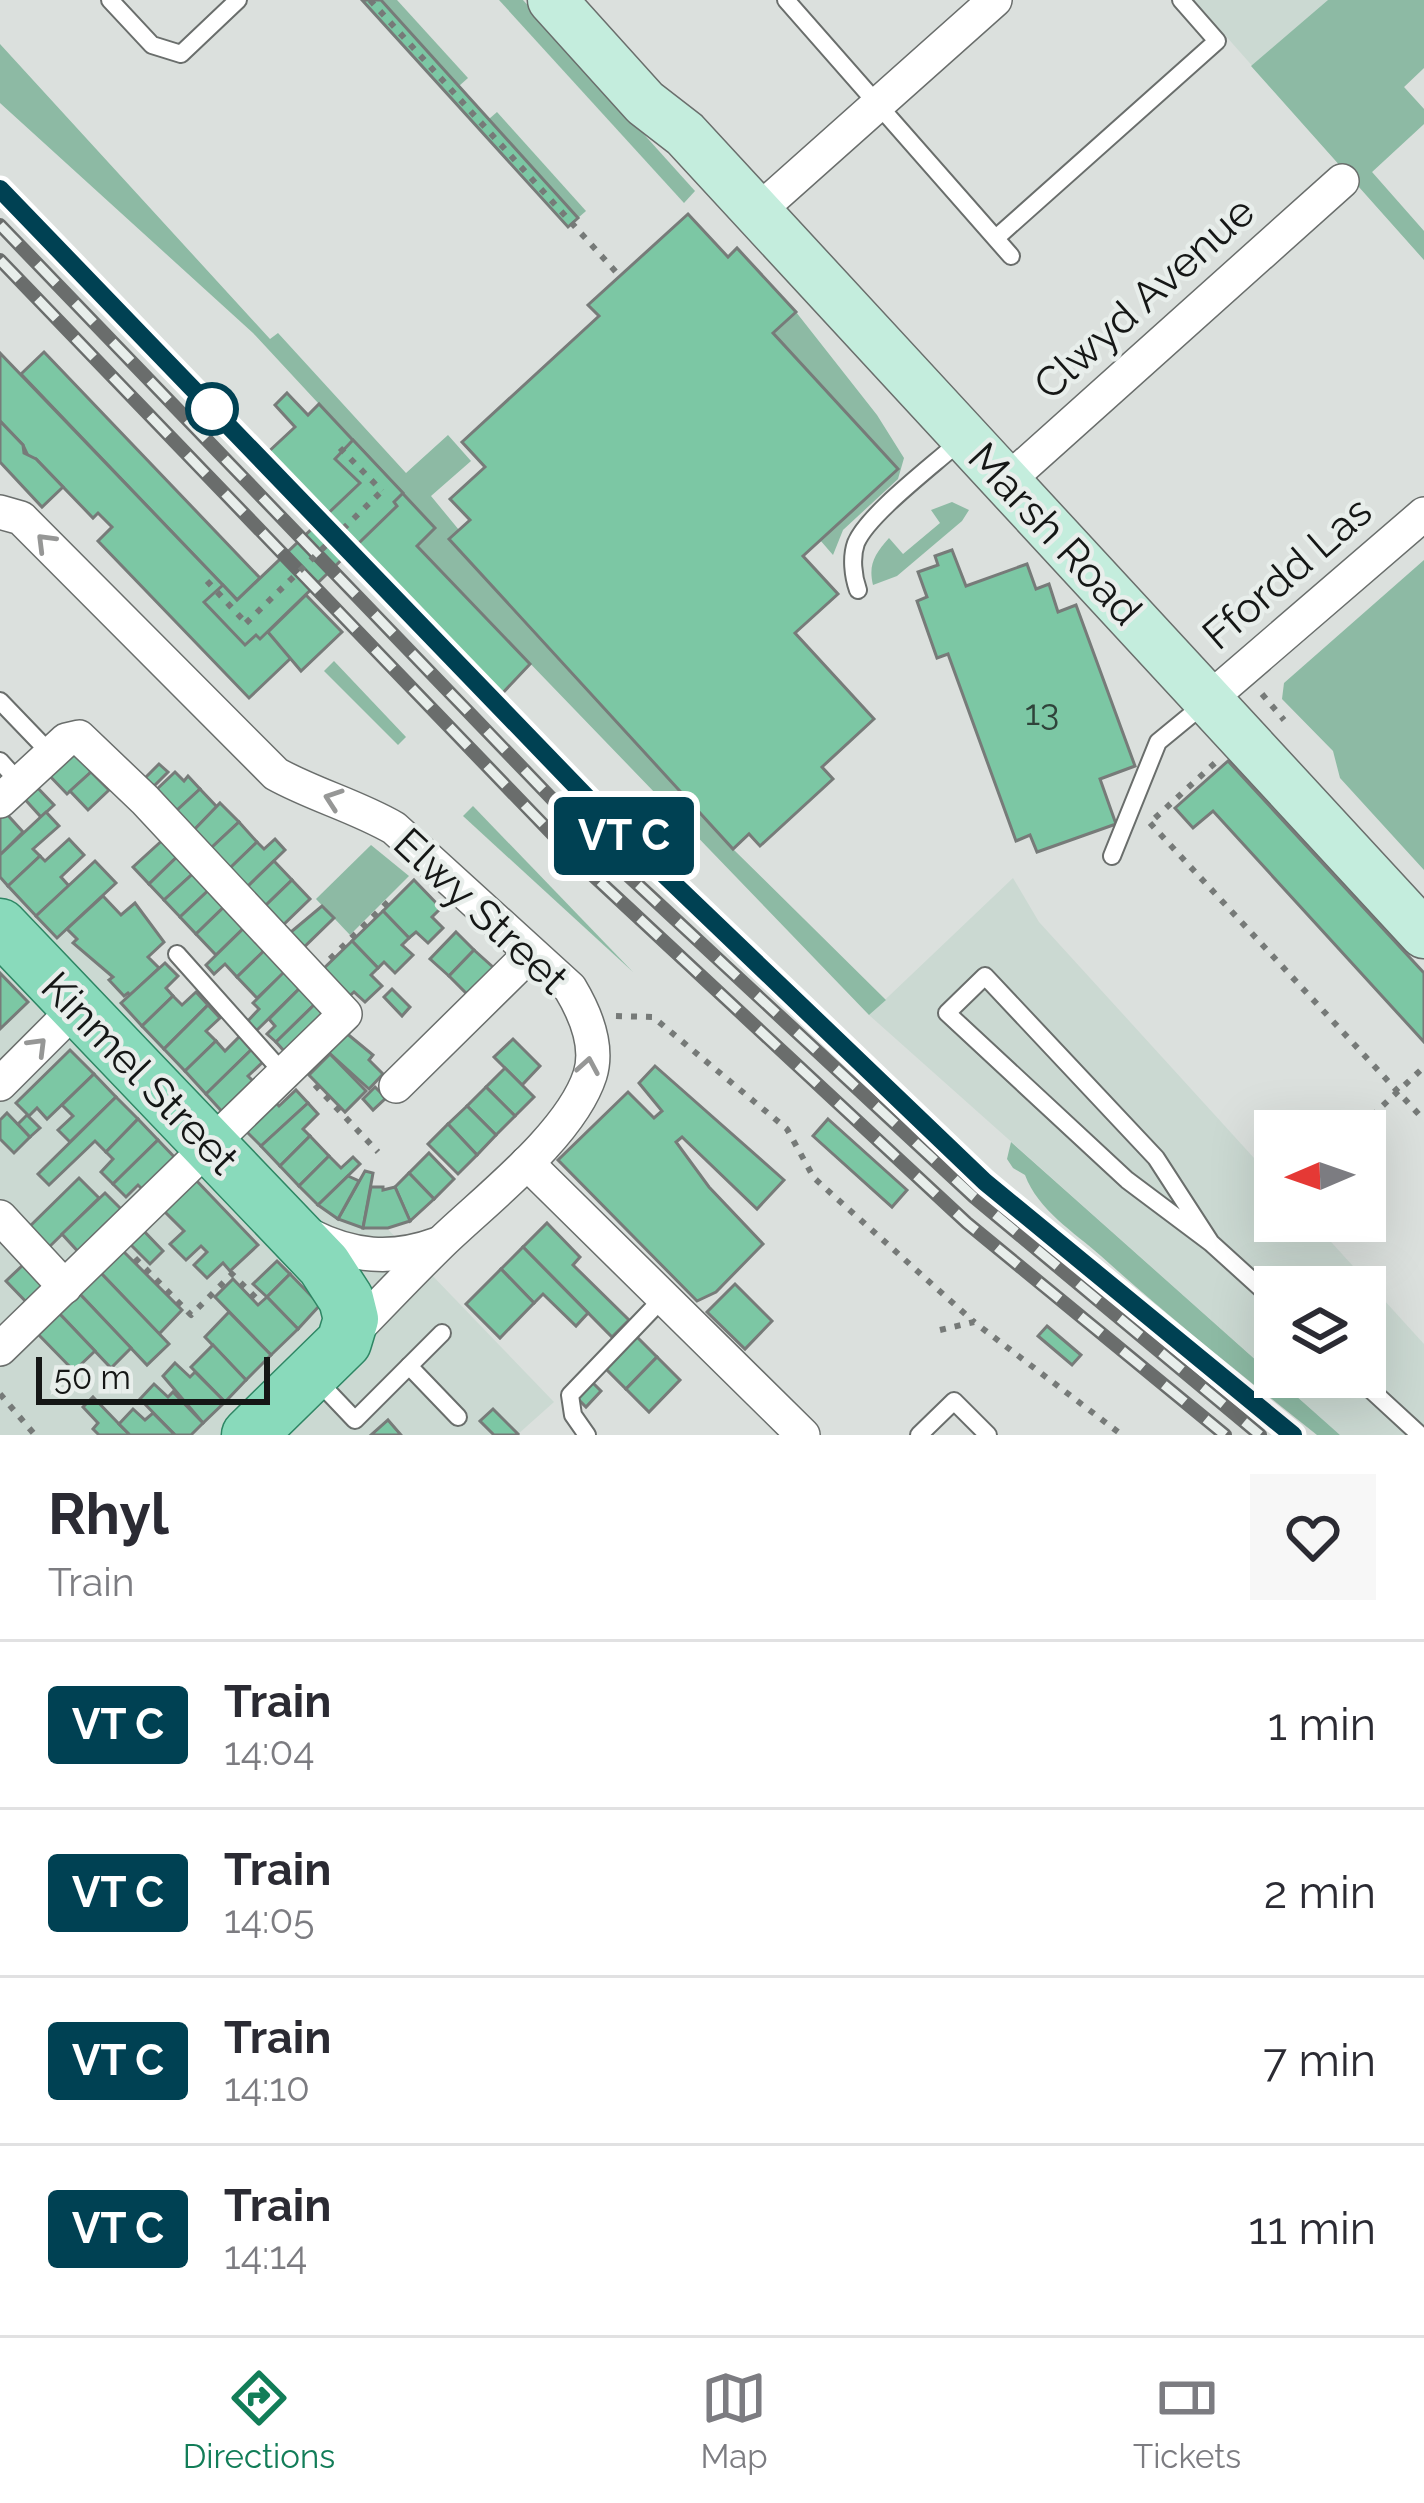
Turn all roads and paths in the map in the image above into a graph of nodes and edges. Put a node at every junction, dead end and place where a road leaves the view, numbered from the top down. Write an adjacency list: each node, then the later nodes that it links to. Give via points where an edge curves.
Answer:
1 (110, 0): 2 (lane, via 152,45 181,53)
2 (238, 0)
3 (370, 0): 15 (path)
4 (552, 0): 10 (street, via 645,103)
5 (591, 0): 10 (street)
6 (786, 0): 9 (lane)
7 (994, 0): 9 (street)
8 (1181, 0): 13 (lane, via 1217,41)
9 (878, 103): 12 (street); 13 (lane)
10 (685, 134): 12 (street, Marsh Road)
11 (1342, 181): 18 (street, Clwyd Avenue)
12 (757, 212): 16 (street, Marsh Road)
13 (996, 238): 14 (lane)
14 (1012, 256)
15 (616, 272)
16 (965, 436): 18 (street, Marsh Road); 22 (lane, via 856,543)
17 (340, 448): 21 (path, bridge, via 382,491 246,623)
18 (1006, 482): 23 (street, Marsh Road)
19 (0, 512): 33 (street, Elwy Street, one-way to 19, via 394,828 276,774 21,518)
20 (1424, 514): 23 (street, Ffordd Las)
21 (207, 581)
22 (858, 590)
23 (1208, 700): 28 (lane, via 1159,742); 31 (street, Marsh Road)
24 (0, 701): 25 (lane)
25 (51, 754): 26 (street); 34 (street, via 70,737 82,740)
26 (7, 782)
27 (1150, 822): 40 (path)
28 (1112, 856)
29 (390, 900): 34 (path)
30 (0, 926): 35 (main road, Kinmel Street)
31 (1424, 934)
32 (176, 954): 37 (lane)
33 (530, 954): 39 (street, via 419,1045); 45 (street, Elwy Street, one-way to 33, via 578,1100 592,1044 570,988)
34 (310, 978): 37 (street, via 345,1014)
35 (76, 1008): 38 (street, one-way to 35); 43 (main road, Kinmel Street)
36 (1424, 1067): 40 (path)
37 (290, 1069): 43 (street); 44 (path)
38 (0, 1084)
39 (396, 1085)
40 (1397, 1091): 41 (path); 42 (path)
41 (1377, 1110)
42 (1424, 1120)
43 (212, 1147): 47 (main road, Kinmel Street); 48 (street)
44 (378, 1152)
45 (527, 1163): 49 (street, Elwy Street); 53 (street)
46 (0, 1217): 52 (street)
47 (281, 1221): 49 (street, Kinmel Street, via 372,1256 407,1256); 58 (main road, Kinmel Street, via 346,1299 351,1319)
48 (116, 1239): 52 (street); 54 (path, via 191,1315 232,1274)
49 (442, 1243): 58 (street, Elwy Street)
50 (1211, 1243): 50 (lane, via 1127,1180 946,1012 985,976 1156,1158); 51 (lane)
51 (1254, 1282)
52 (65, 1286): 57 (street)
53 (663, 1298): 65 (lane, via 570,1395); 66 (street)
54 (259, 1301)
55 (940, 1330): 69 (path, via 974,1322)
56 (442, 1334): 59 (lane)
57 (0, 1349)
58 (328, 1358): 59 (lane, via 355,1420); 64 (main road, Elwy Street)
59 (409, 1366): 62 (lane)
60 (0, 1394): 63 (path)
61 (1380, 1398): 70 (lane)
62 (458, 1417)
63 (35, 1435)
64 (249, 1435)
65 (587, 1435)
66 (803, 1435)
67 (919, 1435): 68 (lane, via 954,1401)
68 (988, 1435)
69 (1122, 1435)
70 (1420, 1435)

